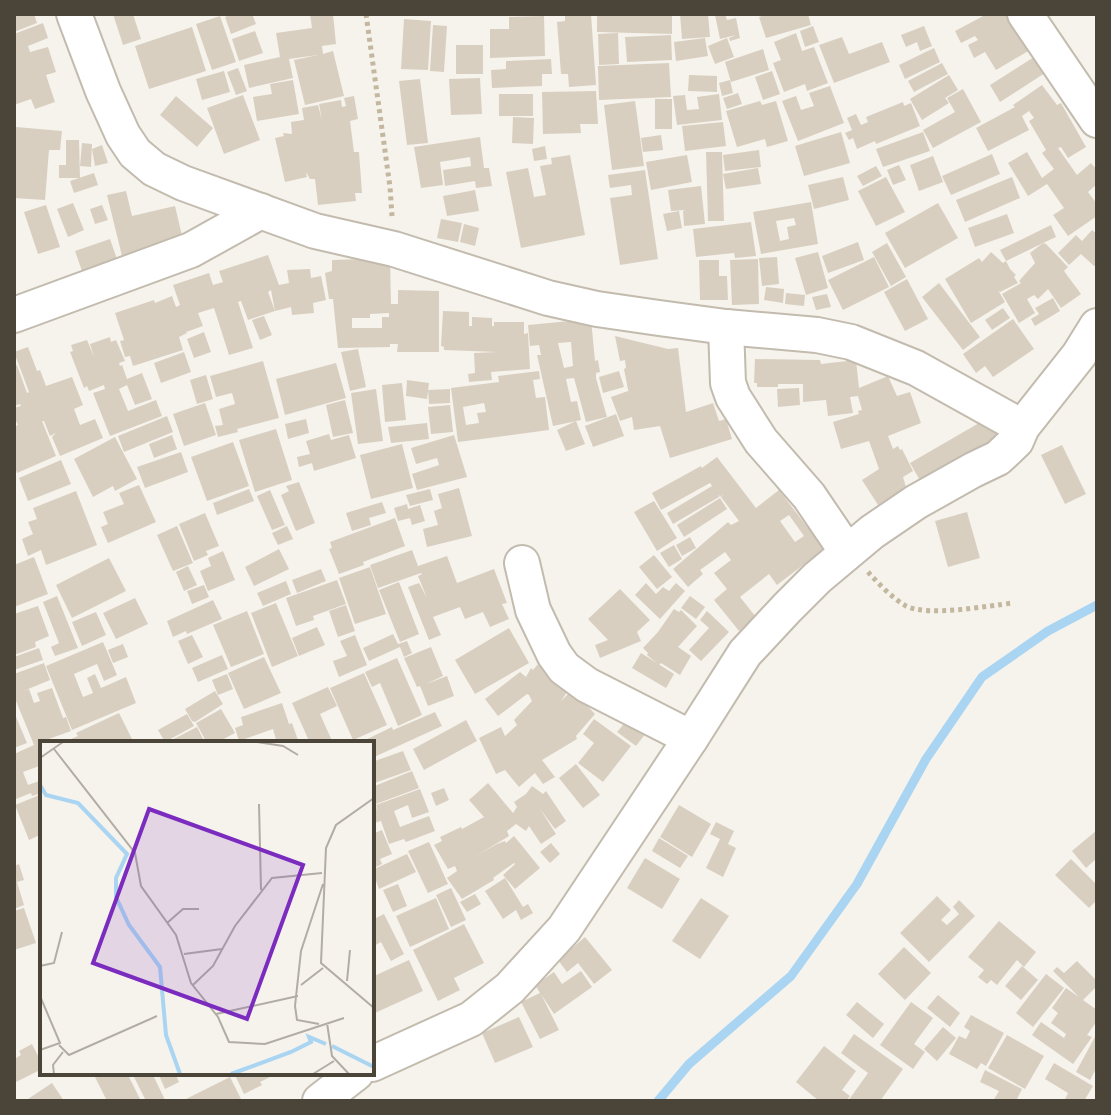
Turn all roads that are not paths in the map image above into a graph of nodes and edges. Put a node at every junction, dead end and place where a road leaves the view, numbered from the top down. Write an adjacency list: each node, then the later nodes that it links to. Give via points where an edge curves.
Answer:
1 (74, 14): 4 (street, via 103,91 135,153 183,183)
2 (1025, 14): 3 (street)
3 (1097, 120)
4 (261, 211): 5 (street, via 191,250); 7 (street, via 548,298)
5 (14, 315)
6 (1097, 326): 8 (street)
7 (726, 327): 8 (street, via 851,342 916,368); 9 (street, via 733,397)
8 (1022, 427): 9 (street, via 998,458 916,502)
9 (847, 552): 11 (street, via 745,653)
10 (522, 563): 11 (street, via 533,610 564,668)
11 (691, 738): 12 (street, via 564,929 510,988 471,1019)
12 (374, 1063)
13 (353, 1075): 14 (street)
14 (320, 1101)

